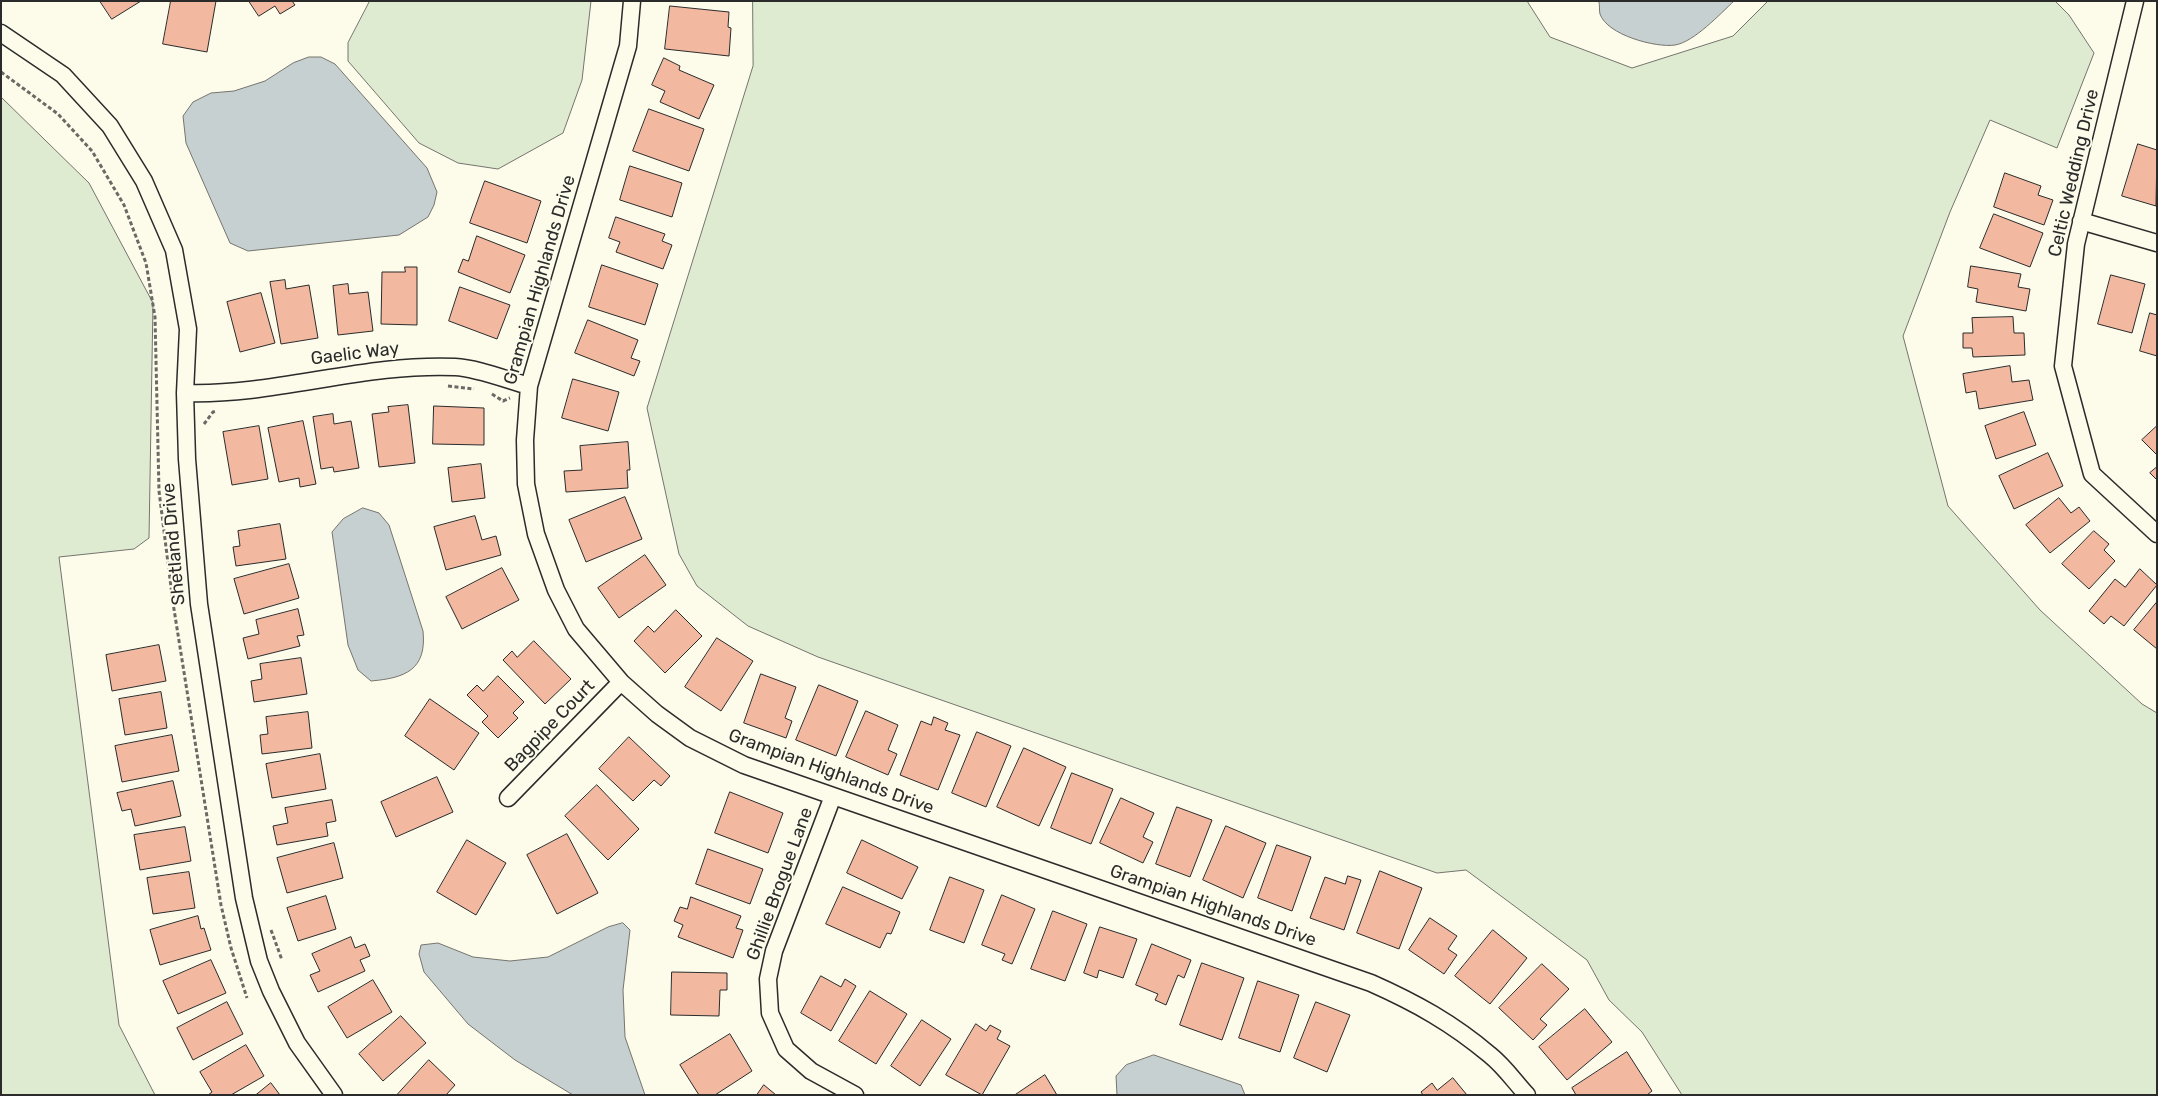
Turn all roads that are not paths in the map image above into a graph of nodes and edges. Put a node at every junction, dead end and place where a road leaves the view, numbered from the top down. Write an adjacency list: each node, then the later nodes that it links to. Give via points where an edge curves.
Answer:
1 (632, 1): 6 (street, Grampian Highlands Drive, via 628,46)
2 (2135, 1): 4 (street, Celtic Wedding Drive)
3 (1, 33): 7 (street, Shetland Drive, via 63,75 110,126 144,181 174,250 188,329)
4 (2081, 221): 5 (street); 8 (street, Celtic Wedding Drive, via 2063,366 2092,474)
5 (2157, 243)
6 (529, 386): 7 (street, Gaelic Way, via 457,367 397,367 217,394); 9 (street, Grampian Highlands Drive, via 526,484 536,534 556,590 576,628)
7 (185, 393): 12 (street, Shetland Drive, via 199,604 244,898 259,961 270,991 297,1043)
8 (2157, 534)
9 (621, 682): 10 (street, Grampian Highlands Drive, via 690,738 744,765); 11 (street, Bagpipe Court)
10 (833, 796): 13 (street, Ghillie Brogue Lane, via 774,951 768,979 770,1013 786,1049 811,1071); 14 (street, Grampian Highlands Drive, via 1371,983 1422,1006 1454,1028 1492,1056)
11 (508, 798)
12 (334, 1095)
13 (855, 1095)
14 (1527, 1095)

